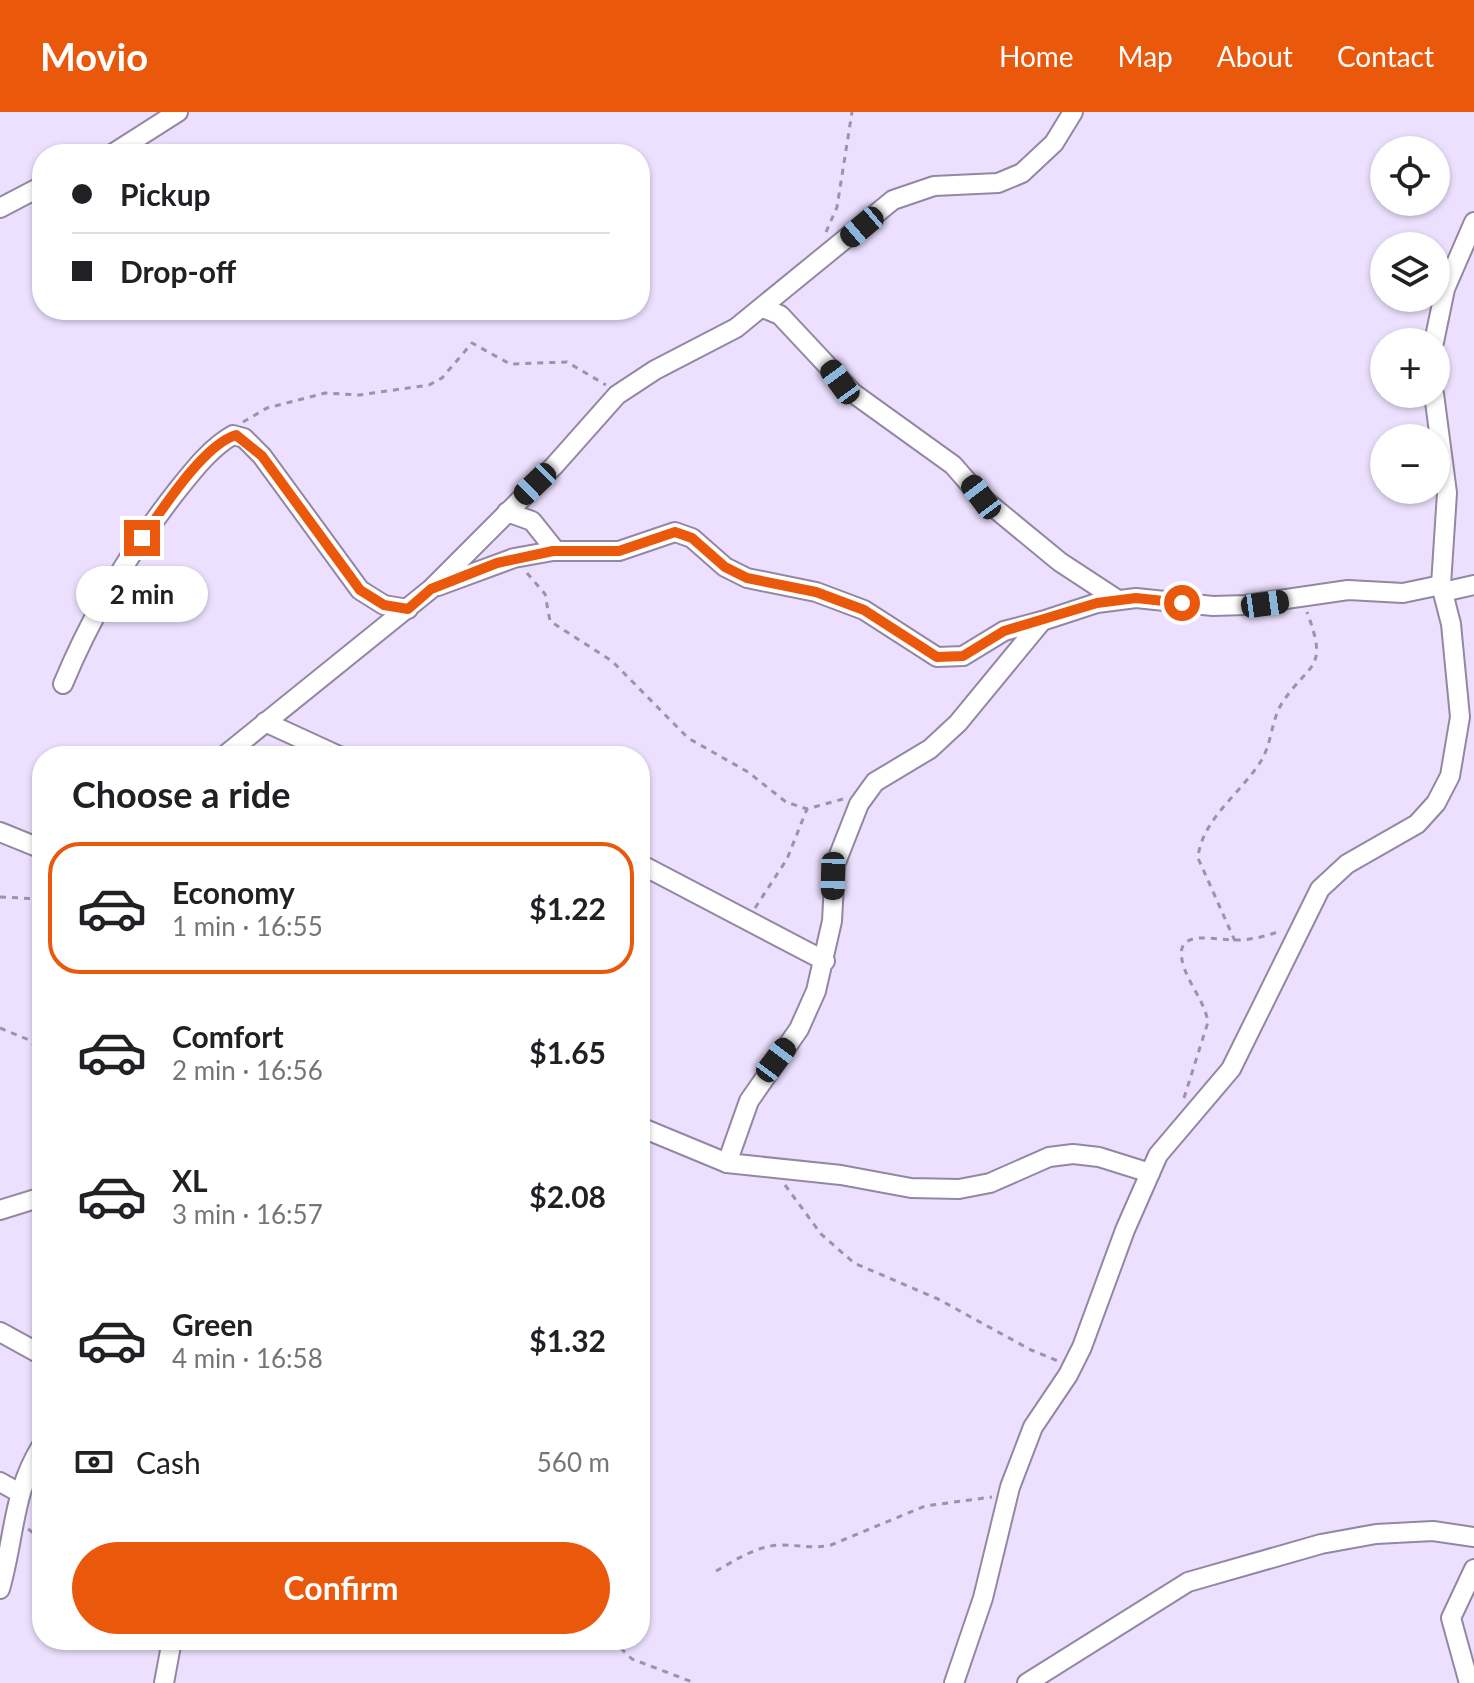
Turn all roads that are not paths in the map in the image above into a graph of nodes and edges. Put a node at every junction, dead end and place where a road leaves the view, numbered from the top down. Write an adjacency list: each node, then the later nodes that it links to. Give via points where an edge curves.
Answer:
1 (178, 112): 3 (street)
2 (1073, 112): 7 (street, via 1054,143 1022,173 998,183 934,186 893,200)
3 (128, 144)
4 (32, 191): 5 (street)
5 (0, 208)
6 (1474, 222): 8 (street, via 1445,289)
7 (763, 308): 10 (street, via 710,345 618,394); 15 (street, via 791,325 840,382 953,465 981,497 1060,562)
8 (1437, 328)
9 (1436, 408): 14 (street, via 1447,481)
10 (507, 512): 11 (street, via 532,521); 13 (street)
11 (556, 551): 13 (street, via 514,558); 17 (street, via 619,551 681,533 735,573 840,599 937,657 963,656 1004,631)
12 (1474, 585): 14 (street)
13 (431, 589): 16 (street)
14 (1442, 589): 15 (street, via 1348,590 1213,606); 28 (street, via 1451,624 1460,717 1450,776 1417,824 1331,877 1302,921 1231,1069 1180,1125)
15 (1118, 600): 17 (street)
16 (408, 609): 18 (street, via 384,605 360,590 262,456 244,438 233,435 193,471 125,562 101,599); 19 (street)
17 (1042, 621): 25 (street, via 958,723 930,749 875,782 859,804 835,865)
18 (63, 684)
19 (265, 722): 20 (street); 21 (street)
20 (236, 746)
21 (317, 746)
22 (0, 832): 23 (street)
23 (32, 845)
24 (650, 869): 25 (street)
25 (825, 961): 27 (street, via 799,1029 749,1101)
26 (650, 1131): 27 (street)
27 (727, 1163): 28 (street, via 935,1190 990,1183 1049,1157 1073,1154)
28 (1150, 1173): 41 (street, via 1073,1364 1033,1427)
29 (32, 1200): 30 (street)
30 (0, 1210)
31 (0, 1332): 32 (street)
32 (32, 1350)
33 (32, 1465): 35 (street)
34 (0, 1482): 35 (street)
35 (18, 1492): 38 (street)
36 (1474, 1537): 42 (street, via 1433,1531 1376,1534 1188,1582)
37 (1474, 1569): 43 (street, via 1451,1618)
38 (0, 1589)
39 (170, 1650): 40 (street)
40 (164, 1683)
41 (954, 1683)
42 (1027, 1683)
43 (1469, 1683)

